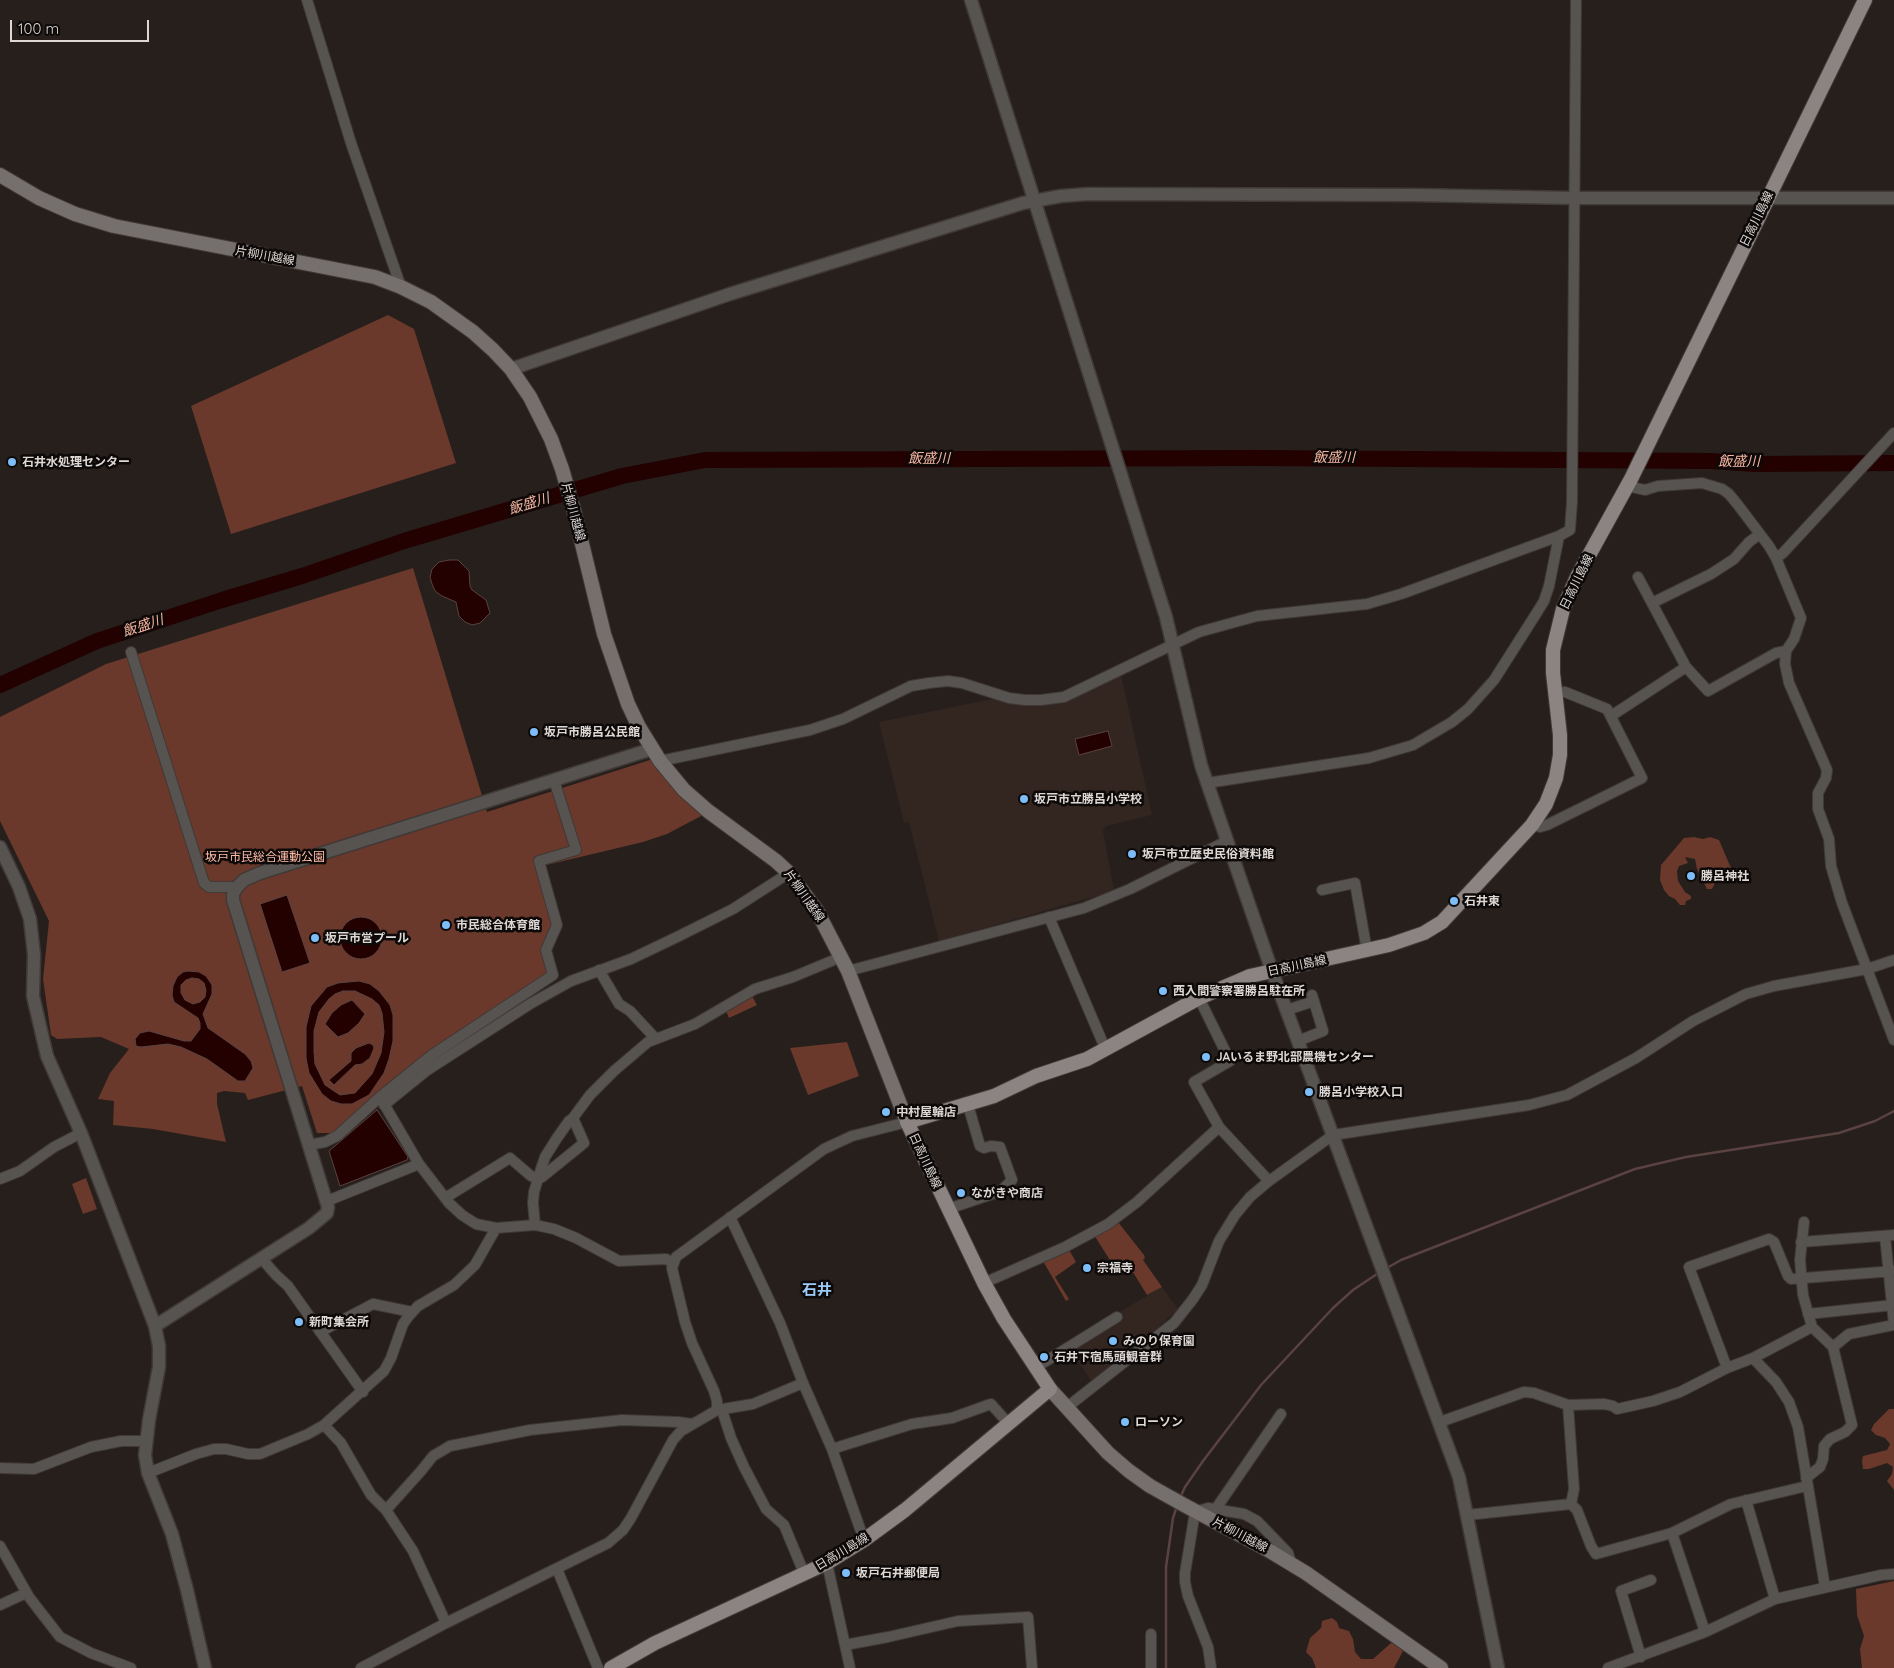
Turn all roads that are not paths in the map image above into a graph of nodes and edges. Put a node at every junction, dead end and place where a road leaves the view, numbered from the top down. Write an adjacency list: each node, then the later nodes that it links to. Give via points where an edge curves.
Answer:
1 (307, 0): 10 (street, via 351,143)
2 (971, 0): 9 (street)
3 (1576, 0): 7 (street)
4 (1865, 0): 6 (main road, 日高川島線)
5 (0, 175): 10 (main road, 片柳川越線, via 38,198 114,226 375,277)
6 (1768, 197): 7 (street); 8 (street); 13 (main road, 日高川島線)
7 (1574, 198): 9 (street, via 1088,194); 15 (street, via 1572,527)
8 (1894, 198)
9 (1033, 201): 11 (street, via 730,294); 19 (street)
10 (401, 287): 11 (main road, 片柳川越線, via 431,302 474,332)
11 (511, 369): 25 (main road, 片柳川越線, via 530,397 551,439 574,511 604,634 628,704)
12 (1891, 437): 16 (street)
13 (1629, 483): 14 (street, via 1645,490 1702,483 1715,486 1729,494); 23 (main road, 日高川島線, via 1562,609 1553,650)
14 (1760, 534): 16 (street); 18 (street, via 1734,559)
15 (1559, 536): 19 (street, via 1367,604 1257,616 1199,632); 27 (street, via 1544,601 1494,680 1452,722 1412,745 1369,758)
16 (1776, 558): 20 (street, via 1801,618 1799,630)
17 (1638, 577): 18 (street)
18 (1652, 603): 22 (street)
19 (1173, 644): 25 (street, via 1072,694 1055,699 1024,700 962,683 929,683 911,686 843,719 810,730); 27 (street)
20 (1786, 651): 22 (street, via 1776,653 1708,690); 38 (street, via 1784,664 1789,683 1827,770 1818,793 1818,809 1829,839 1834,879)
21 (131, 652): 32 (street, via 204,882 209,887)
22 (1686, 667): 24 (street)
23 (1554, 693): 24 (street, via 1565,692 1601,705); 28 (main road, 日高川島線, via 1560,735 1559,762 1546,804)
24 (1611, 716): 28 (street, via 1642,778 1547,825)
25 (656, 755): 26 (street); 31 (main road, 片柳川越線, via 684,790)
26 (554, 780): 32 (street, via 260,873); 48 (street, via 576,850 539,861 557,925 546,950 553,975 432,1055)
27 (1208, 783): 29 (street)
28 (1532, 825): 35 (main road, 日高川島線, via 1434,928 1411,939)
29 (1227, 842): 34 (street, via 1104,900); 40 (street)
30 (0, 847): 53 (street, via 30,919 34,955 33,996 47,1056)
31 (789, 873): 36 (main road, 片柳川越線, via 817,911); 39 (street, via 701,925 632,959)
32 (237, 887): 55 (street, via 232,900)
33 (1322, 890): 35 (street, via 1355,883)
34 (1049, 917): 41 (street); 47 (street)
35 (1367, 950): 40 (main road, 日高川島線)
36 (841, 957): 41 (main road, 片柳川越線); 44 (street, via 755,989 694,1024)
37 (1894, 960): 38 (street)
38 (1867, 969): 45 (street); 54 (street, via 1746,994 1693,1021 1567,1095 1529,1105)
39 (598, 970): 44 (street, via 619,1004); 48 (street, via 530,1004)
40 (1272, 971): 42 (main road, 日高川島線, via 1231,983); 43 (street)
41 (848, 972): 51 (main road, 片柳川越線)
42 (1199, 998): 47 (main road, 日高川島線); 52 (street, via 1230,1061 1194,1082)
43 (1287, 1010): 46 (street); 46 (street, via 1313,998 1323,1031)
44 (656, 1039): 50 (street, via 614,1071)
45 (1894, 1040)
46 (1298, 1041): 54 (street)
47 (1104, 1048): 49 (main road, 日高川島線, via 1087,1059 1036,1076)
48 (382, 1101): 55 (street, via 337,1136); 56 (street)
49 (968, 1105): 51 (main road, 日高川島線); 62 (street, via 980,1146 1000,1147 1012,1180 1000,1190)
50 (573, 1118): 58 (street, via 546,1157); 58 (street, via 584,1143)
51 (907, 1122): 62 (main road, 日高川島線); 63 (street, via 834,1144)
52 (1219, 1127): 59 (street); 73 (street, via 1108,1224)
53 (80, 1133): 57 (street, via 20,1171); 79 (street)
54 (1333, 1135): 59 (street); 93 (street)
55 (309, 1145): 61 (street)
56 (419, 1164): 60 (street); 61 (street)
57 (0, 1179)
58 (538, 1179): 60 (street, via 510,1158); 65 (street, via 533,1203)
59 (1268, 1181): 90 (street, via 1250,1197 1226,1228 1202,1284 1184,1313)
60 (445, 1198): 66 (street, via 476,1224)
61 (327, 1202): 69 (street, via 327,1213 321,1219)
62 (948, 1209): 73 (main road, 日高川島線)
63 (730, 1217): 70 (street, via 679,1254); 86 (street, via 780,1323)
64 (1804, 1222): 68 (street)
65 (535, 1226): 66 (street); 70 (street, via 576,1238 620,1262 666,1259)
66 (496, 1228): 75 (street, via 475,1265 454,1285)
67 (1890, 1235): 68 (street); 71 (street)
68 (1801, 1242): 72 (street)
69 (262, 1259): 79 (street); 81 (street, via 288,1286)
70 (673, 1263): 91 (street, via 685,1322)
71 (1891, 1271): 72 (street); 74 (street)
72 (1800, 1279): 76 (street); 85 (street, via 1788,1276 1774,1242 1769,1238 1689,1267)
73 (984, 1283): 84 (main road, 日高川島線)
74 (1893, 1305): 76 (street); 78 (street)
75 (412, 1312): 81 (street, via 373,1304); 88 (street, via 403,1324 384,1371)
76 (1808, 1314): 80 (street)
77 (1117, 1317): 84 (street)
78 (1894, 1325): 82 (street, via 1849,1334)
79 (154, 1326): 97 (street, via 159,1346 159,1367)
80 (1812, 1327): 82 (street); 83 (street)
81 (320, 1332): 88 (street)
82 (1833, 1347): 101 (street, via 1852,1425 1830,1438 1824,1446 1820,1467)
83 (1753, 1358): 85 (street); 101 (street, via 1776,1382 1789,1402 1798,1427)
84 (1035, 1368): 87 (main road, 日高川島線)
85 (1727, 1368): 89 (street, via 1680,1392 1627,1408 1617,1409 1604,1404)
86 (803, 1383): 91 (street, via 753,1404); 98 (street)
87 (1050, 1390): 90 (main road, 片柳川越線); 94 (main road, 日高川島線)
88 (363, 1392): 95 (street)
89 (1568, 1405): 93 (street, via 1524,1392); 103 (street, via 1574,1489)
90 (1066, 1408): 104 (main road, 片柳川越線, via 1122,1465)
91 (719, 1410): 96 (street); 114 (street, via 766,1509 784,1525)
92 (1280, 1414): 106 (street)
93 (1440, 1422): 107 (street, via 1459,1478)
94 (1008, 1423): 98 (street, via 991,1404 952,1418 912,1424); 109 (main road, 日高川島線, via 905,1510)
95 (324, 1424): 100 (street, via 260,1454 214,1449); 105 (street, via 341,1443 371,1495)
96 (692, 1424): 105 (street, via 622,1420 530,1430 450,1446 433,1456); 113 (street, via 673,1440 623,1530 608,1543)
97 (146, 1441): 99 (street, via 121,1441 91,1447 34,1470); 100 (street)
98 (832, 1449): 109 (street)
99 (0, 1468)
100 (148, 1473): 127 (street, via 172,1534)
101 (1807, 1482): 102 (street); 117 (street)
102 (1746, 1500): 108 (street, via 1717,1510); 119 (street)
103 (1571, 1504): 107 (street); 108 (street, via 1577,1510 1596,1554)
104 (1184, 1505): 106 (street); 112 (main road, 片柳川越線); 134 (street, via 1188,1596 1208,1647)
105 (386, 1510): 121 (street, via 412,1551)
106 (1215, 1510): 112 (street, via 1244,1514 1257,1521 1288,1553)
107 (1467, 1515): 136 (street)
108 (1672, 1533): 122 (street)
109 (864, 1540): 111 (main road, 日高川島線)
110 (0, 1546): 118 (street)
111 (827, 1563): 114 (main road, 日高川島線); 124 (street)
112 (1291, 1563): 135 (main road, 片柳川越線)
113 (557, 1569): 121 (street); 129 (street)
114 (804, 1573): 130 (main road, 日高川島線, via 655,1643)
115 (1894, 1574): 117 (street)
116 (1651, 1580): 125 (street, via 1621,1591)
117 (1825, 1588): 119 (street)
118 (26, 1593): 120 (street); 126 (street, via 60,1637)
119 (1774, 1599): 122 (street)
120 (0, 1606)
121 (446, 1623): 128 (street)
122 (1705, 1632): 125 (street)
123 (1150, 1634): 133 (street)
124 (845, 1645): 131 (street); 132 (street, via 958,1621 1028,1617)
125 (1641, 1656): 137 (street)
126 (131, 1668)
127 (205, 1668)
128 (361, 1668)
129 (598, 1668)
130 (611, 1668)
131 (850, 1668)
132 (1032, 1668)
133 (1151, 1668)
134 (1211, 1668)
135 (1441, 1668)
136 (1498, 1668)
137 (1608, 1668)

